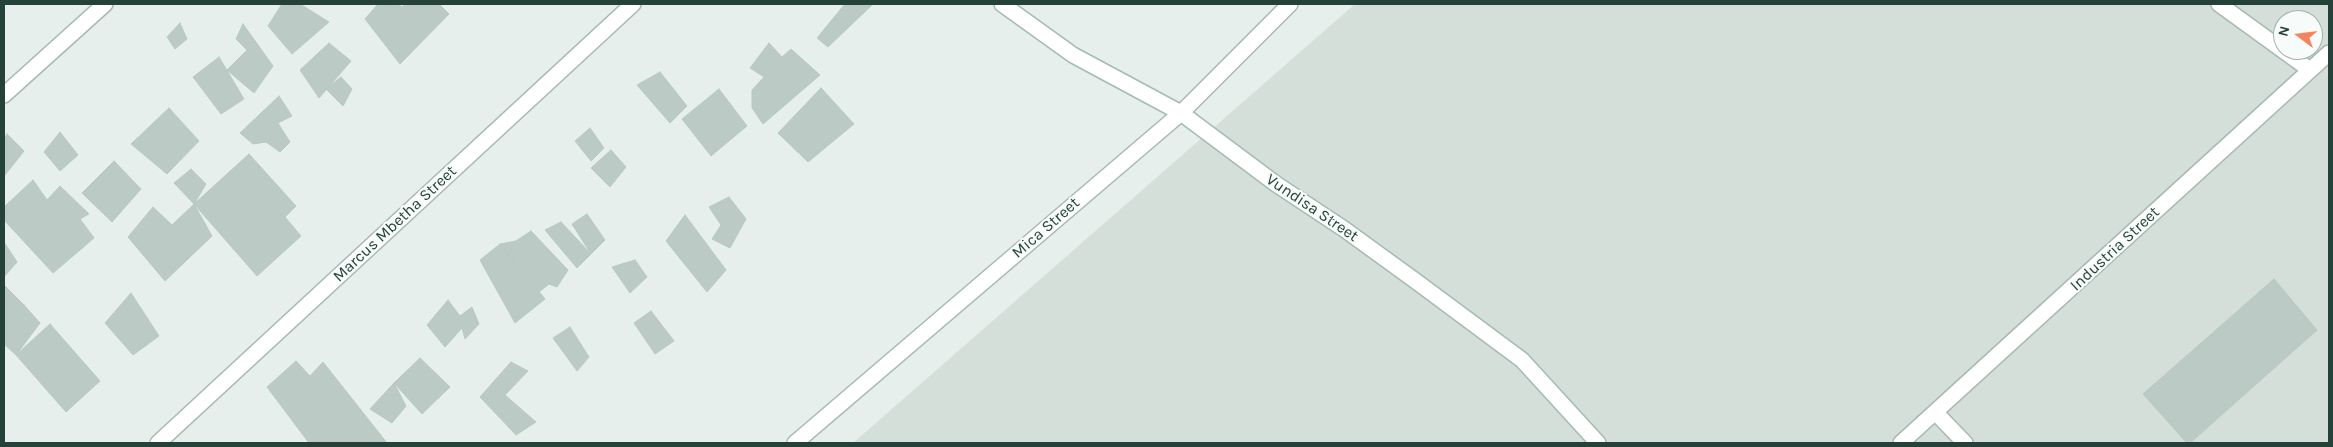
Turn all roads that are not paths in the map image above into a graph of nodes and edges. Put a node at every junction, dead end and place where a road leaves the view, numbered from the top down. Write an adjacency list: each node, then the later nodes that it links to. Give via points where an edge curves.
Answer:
1 (105, 4): 8 (street)
2 (633, 4): 11 (street, Marcus Mbetha Street)
3 (1002, 4): 9 (street, Vundisa Street, via 1073,54)
4 (1290, 4): 9 (street, Mica Street)
5 (2219, 4): 7 (street)
6 (2329, 53): 7 (street, Industria Street)
7 (2310, 70): 10 (street, Industria Street)
8 (4, 95)
9 (1181, 113): 12 (street, Mica Street); 13 (street, Vundisa Street, via 1522,360)
10 (1936, 413): 14 (street, Industria Street); 15 (street)
11 (158, 443)
12 (795, 443)
13 (1598, 443)
14 (1901, 443)
15 (1964, 443)

